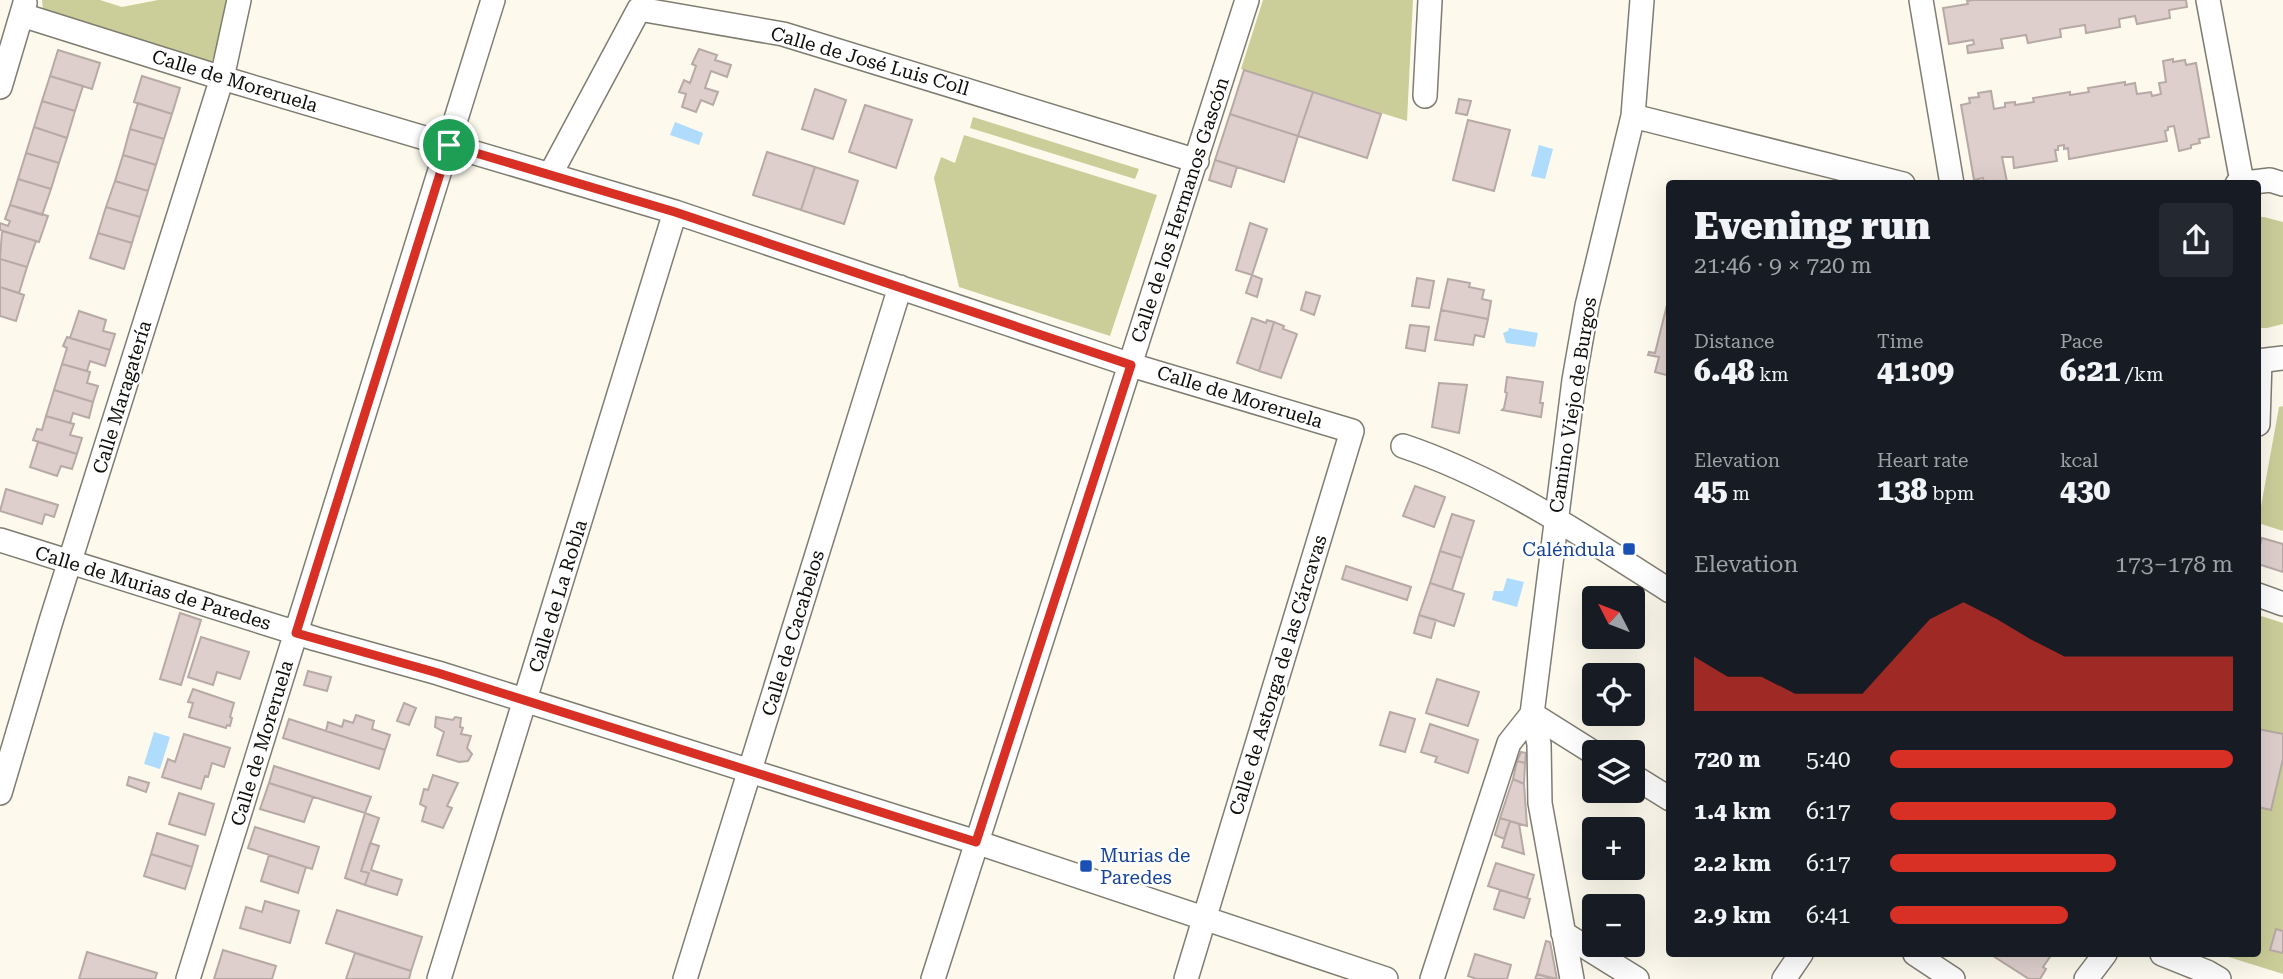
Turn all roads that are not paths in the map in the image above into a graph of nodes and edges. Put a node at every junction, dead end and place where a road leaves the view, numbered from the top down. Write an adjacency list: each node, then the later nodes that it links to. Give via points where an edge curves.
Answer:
1 (239, 0): 9 (street, Calle Maragatería)
2 (493, 0): 13 (street)
3 (1247, 0): 14 (street, Calle de los Hermanos Gascón)
4 (1430, 0): 11 (street)
5 (1642, 0): 12 (street, Camino Viejo de Burgos)
6 (1921, 0): 17 (street)
7 (2207, 0): 18 (street)
8 (24, 8): 9 (street, Calle de Moreruela); 10 (street)
9 (222, 78): 13 (street, Calle de Moreruela); 30 (street, Calle Maragatería)
10 (0, 87)
11 (1425, 96)
12 (1633, 116): 16 (street); 28 (street, Camino Viejo de Burgos, via 1587,306)
13 (449, 145): 15 (street, Calle de Moreruela); 34 (street, Calle de Moreruela)
14 (1197, 161): 15 (street, Calle de José Luis Coll, via 783,34 639,9); 25 (street, Calle de los Hermanos Gascón)
15 (550, 175): 21 (street, Calle de Moreruela)
16 (1887, 180)
17 (1951, 180)
18 (2239, 180)
19 (2261, 181): 20 (street)
20 (2283, 184)
21 (675, 212): 22 (street, Calle de Moreruela); 35 (street, Calle de La Robla)
22 (900, 287): 25 (street, Calle de Moreruela); 38 (street, Calle de Cacabelos)
23 (2283, 358): 24 (street)
24 (2261, 361)
25 (1131, 365): 26 (street, Calle de Moreruela); 42 (street, Calle de los Hermanos Gascón)
26 (1352, 431): 43 (street, Calle de Astorga de las Cárcavas)
27 (1403, 446): 28 (street, via 1459,468)
28 (1555, 519): 31 (street); 36 (street, Camino Viejo de Burgos)
29 (0, 540): 30 (street, Calle de Murias de Paredes)
30 (70, 562): 34 (street, Calle de Murias de Paredes); 40 (street, Calle Maragatería)
31 (1666, 588)
32 (2261, 596): 33 (street)
33 (2283, 604)
34 (296, 633): 35 (street, Calle de Murias de Paredes); 49 (street, Calle de Moreruela)
35 (526, 702): 38 (street, Calle de Murias de Paredes); 50 (street, Calle de La Robla)
36 (1532, 714): 37 (street); 44 (street, Camino Viejo de Burgos, via 1539,744 1540,803); 55 (street, via 1508,743)
37 (1582, 745)
38 (750, 771): 42 (street, Calle de Murias de Paredes); 51 (street, Calle de Cacabelos)
39 (1645, 783): 41 (street)
40 (0, 793)
41 (1666, 797)
42 (976, 842): 43 (street, Calle de Murias de Paredes); 52 (street, Calle de los Hermanos Gascón)
43 (1204, 919): 53 (street, Calle de Astorga de las Cárcavas); 54 (street, Calle de Murias de Paredes)
44 (1563, 933): 56 (street, Camino Viejo de Burgos); 57 (street)
45 (1799, 957): 58 (street)
46 (1920, 957): 59 (street)
47 (2103, 957): 60 (street)
48 (2170, 957): 61 (street)
49 (188, 979)
50 (439, 979)
51 (685, 979)
52 (933, 979)
53 (1186, 979)
54 (1386, 979)
55 (1432, 979)
56 (1572, 979)
57 (1637, 979)
58 (1784, 979)
59 (1953, 979)
60 (2086, 979)
61 (2220, 979)

